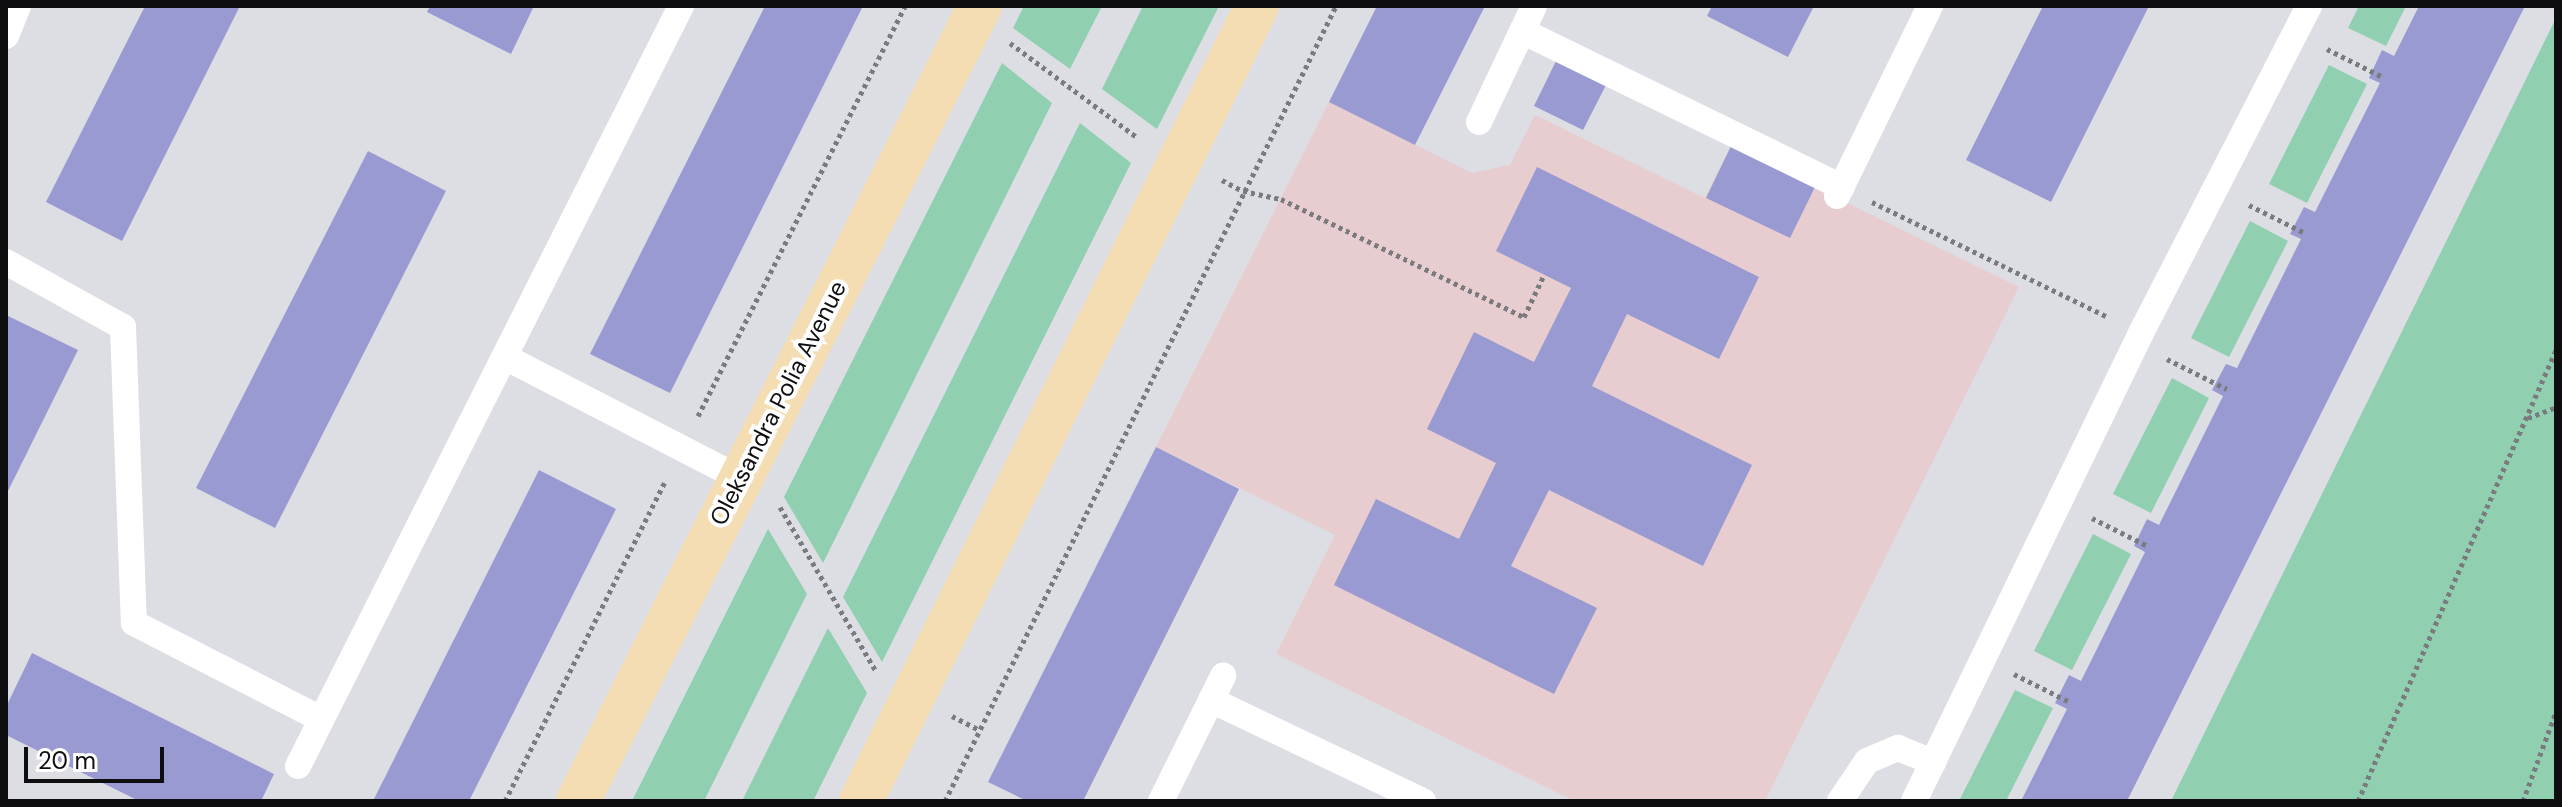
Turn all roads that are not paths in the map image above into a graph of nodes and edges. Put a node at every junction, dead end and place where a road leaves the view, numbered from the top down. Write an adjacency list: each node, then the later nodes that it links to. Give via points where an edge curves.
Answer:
1 (18, 6): 9 (lane)
2 (681, 6): 12 (lane)
3 (1257, 6): 18 (main road)
4 (1534, 6): 8 (lane)
5 (1930, 6): 8 (lane, via 1839,192)
6 (2309, 6): 15 (lane)
7 (992, 22): 13 (main road, Oleksandra Polia Avenue)
8 (1522, 31): 10 (lane)
9 (6, 36)
10 (1479, 122)
11 (6, 262): 14 (lane, via 123,327 134,623)
12 (505, 357): 13 (lane); 14 (lane)
13 (756, 488): 17 (main road, Oleksandra Polia Avenue)
14 (321, 719): 16 (lane)
15 (1933, 762): 21 (lane, via 1898,748 1867,761); 22 (lane)
16 (298, 766)
17 (578, 801)
18 (861, 801)
19 (1161, 801): 20 (lane, via 1217,688)
20 (1423, 801)
21 (1840, 801)
22 (1914, 801)

